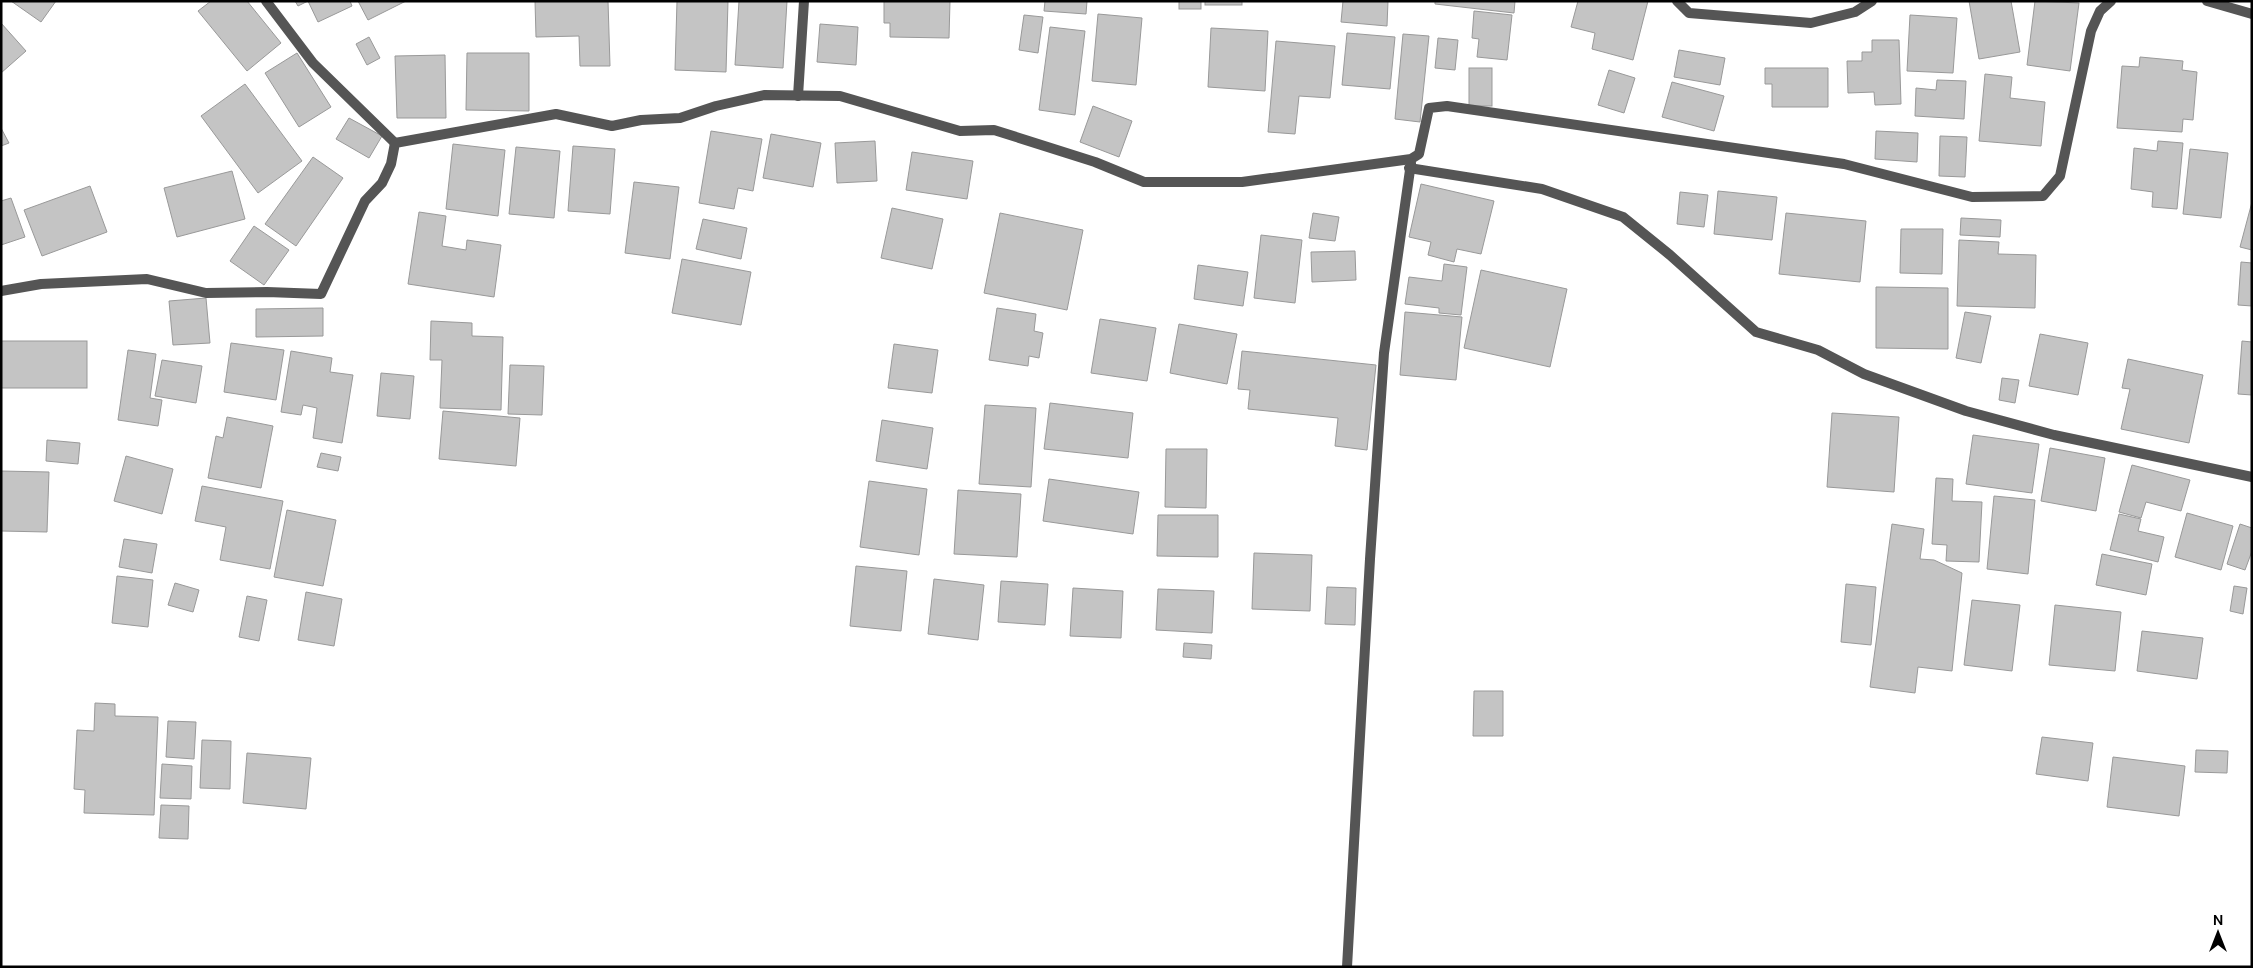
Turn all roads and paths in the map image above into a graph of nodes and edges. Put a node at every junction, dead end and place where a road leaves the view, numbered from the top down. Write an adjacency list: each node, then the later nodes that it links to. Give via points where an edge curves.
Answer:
1 (266, 1): 9 (street, via 313,63)
2 (804, 1): 8 (street)
3 (1677, 1): 4 (street, via 1688,13 1811,23 1855,12)
4 (1872, 1)
5 (2111, 1): 10 (street, via 2100,11 2092,31 2060,176 2043,196 1972,197 1844,164 1460,106 1429,108 1419,154)
6 (2208, 1): 7 (street)
7 (2252, 14)
8 (798, 96): 9 (street, via 764,95 680,118 641,120 612,126 556,114); 10 (street, via 840,96 960,131 994,130 1095,162 1144,182 1242,182)
9 (395, 143): 11 (street, via 382,183 365,200 321,294 206,293 147,279 41,284)
10 (1410, 164): 12 (street, via 1542,189 1623,217 1756,332 1818,350 1864,374 1948,405 2054,435); 13 (street, via 1384,353)
11 (1, 291)
12 (2252, 477)
13 (1347, 967)

